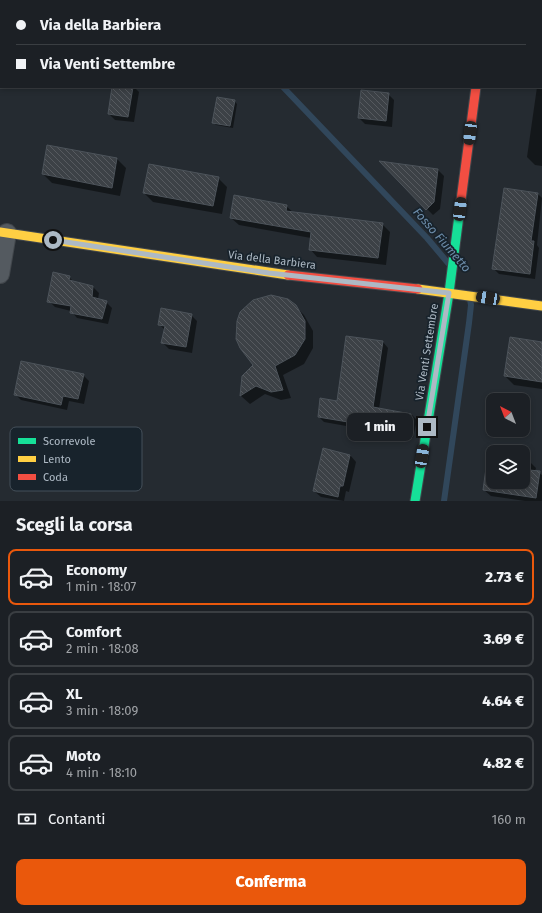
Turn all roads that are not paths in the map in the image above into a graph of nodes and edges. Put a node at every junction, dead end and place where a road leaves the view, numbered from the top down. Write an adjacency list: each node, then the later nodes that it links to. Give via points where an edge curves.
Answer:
1 (476, 88): 4 (street, Via Venti Settembre)
2 (4, 233): 3 (street); 4 (street, Via della Barbiera, via 269,273)
3 (0, 274)
4 (449, 293): 5 (street, Via della Barbiera); 6 (street, Via Venti Settembre)
5 (542, 306)
6 (415, 501)

